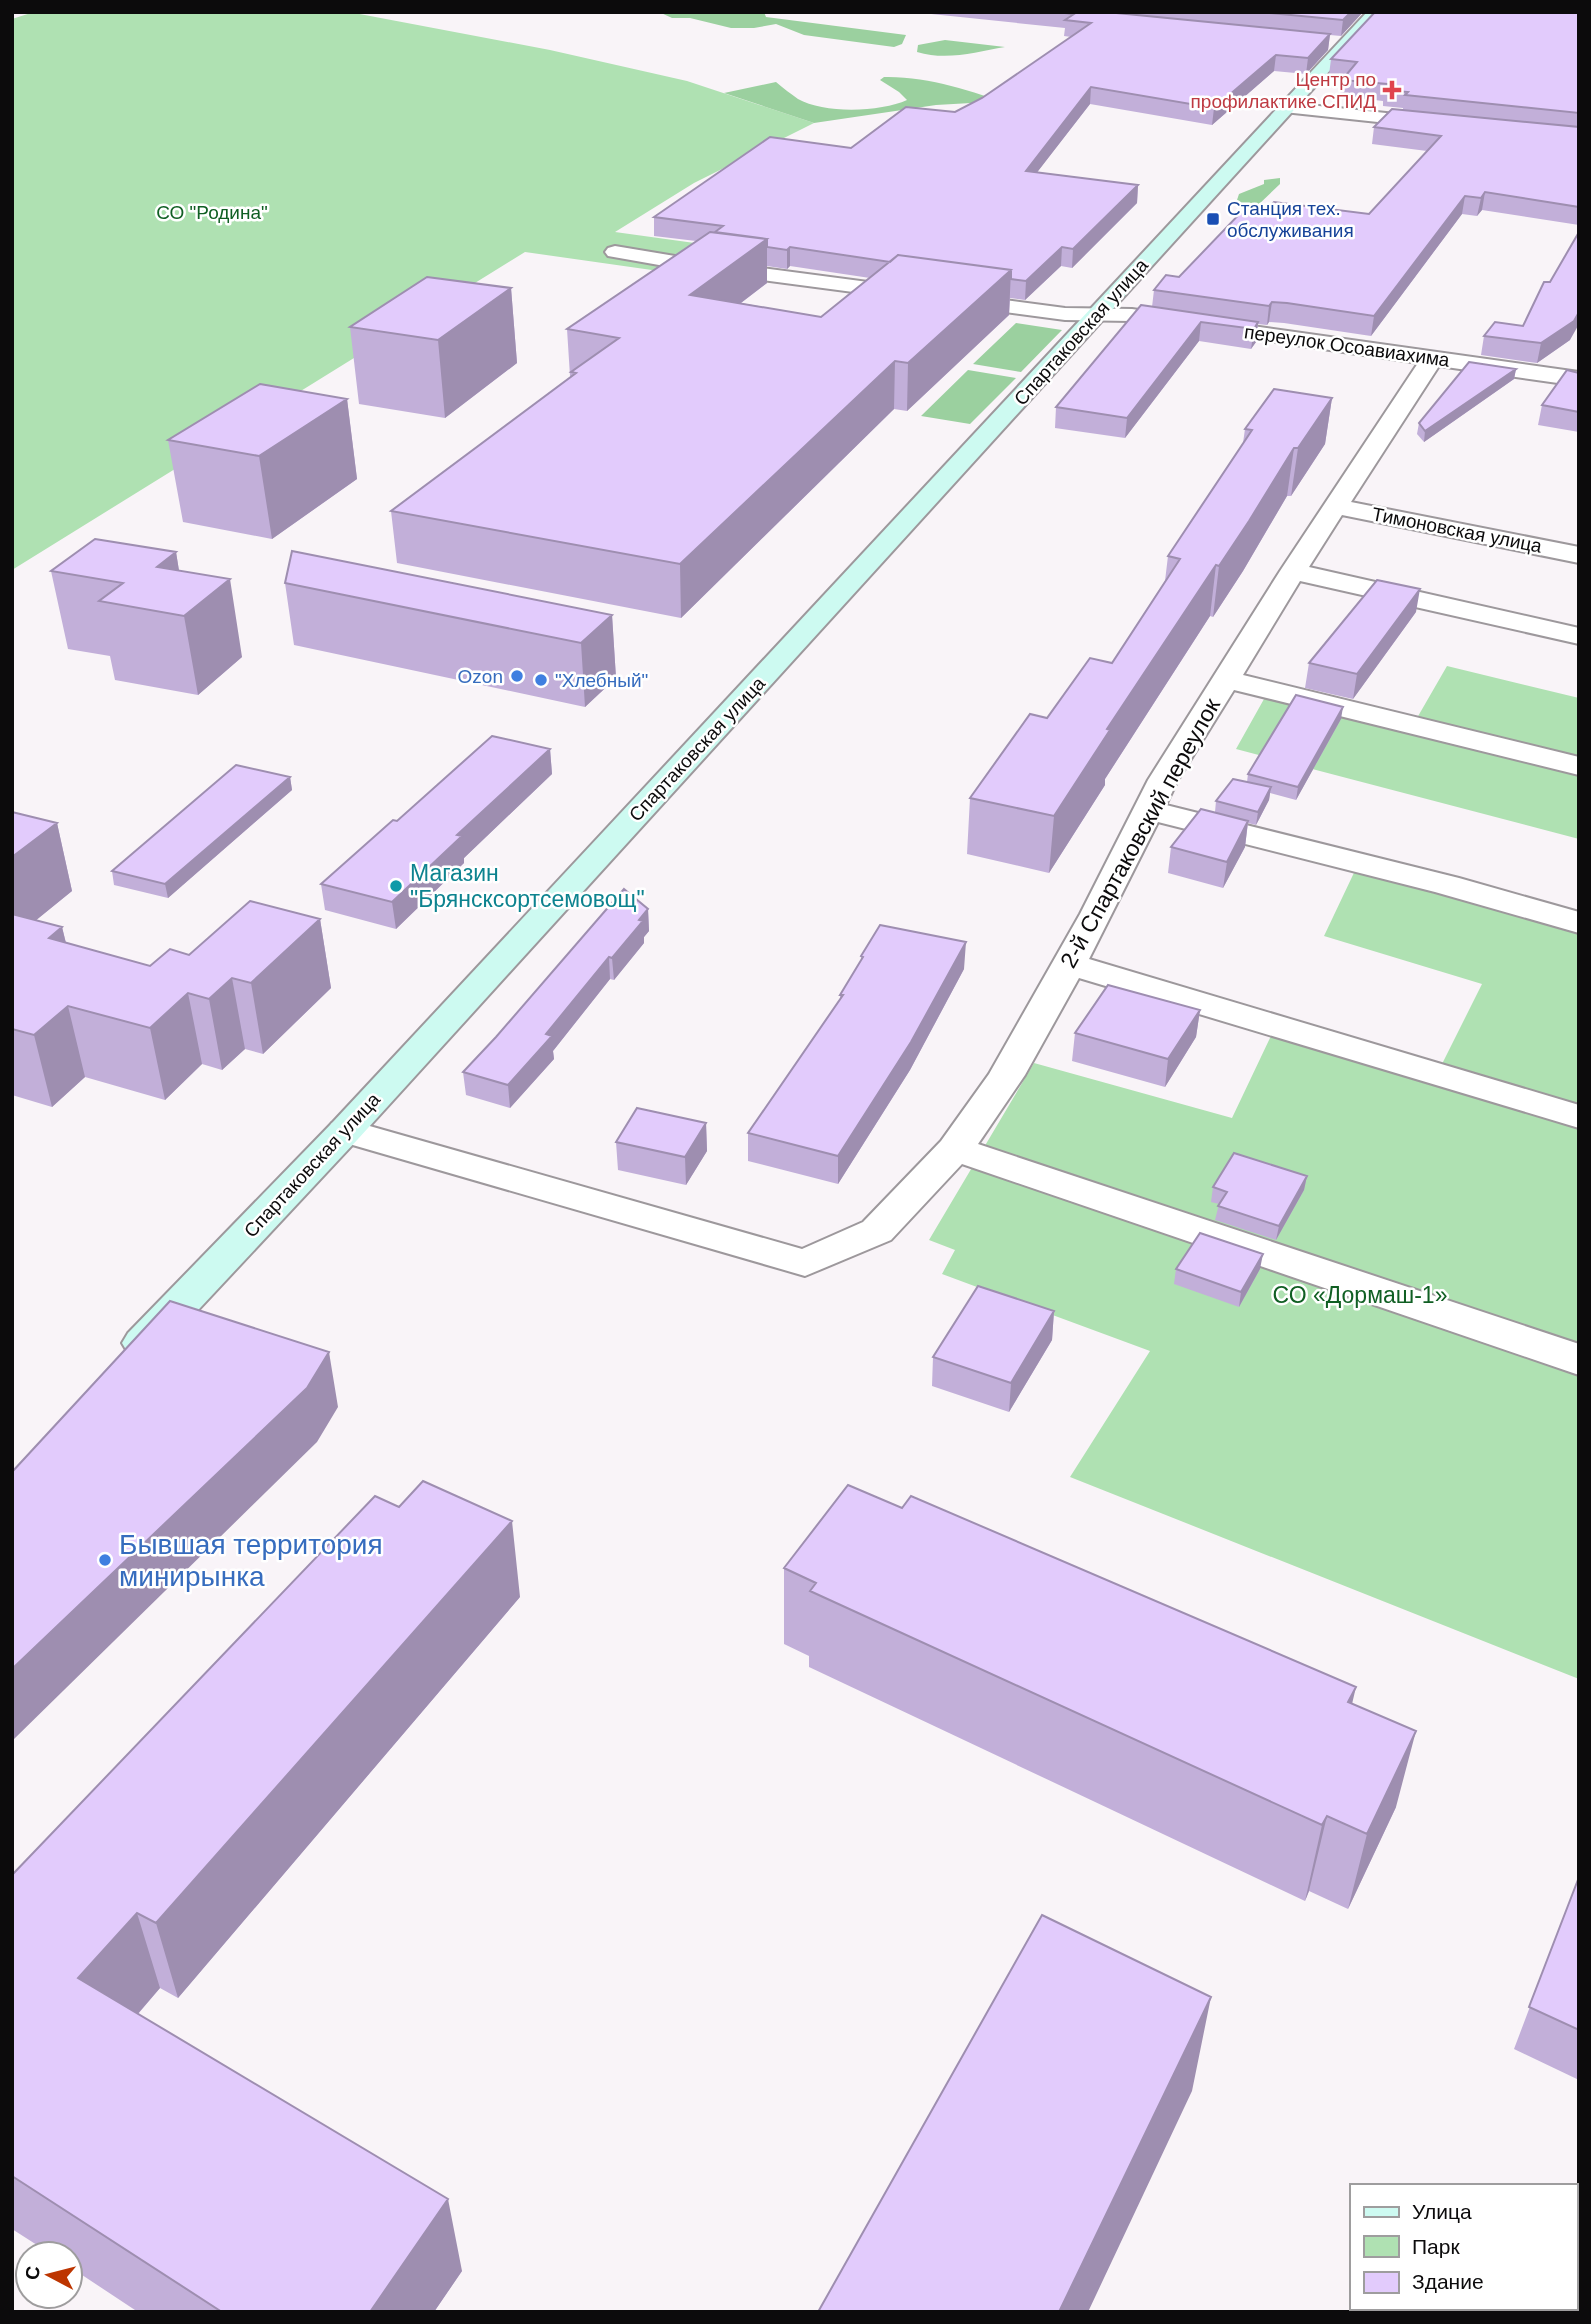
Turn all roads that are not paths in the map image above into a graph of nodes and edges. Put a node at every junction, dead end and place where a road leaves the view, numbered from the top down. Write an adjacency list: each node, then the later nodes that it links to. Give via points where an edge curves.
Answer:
1 (1376, 12): 2 (street, Спартаковская улица, via 1336,43)
2 (1290, 107): 3 (street); 5 (street, Спартаковская улица)
3 (1451, 125)
4 (615, 252): 5 (street, переулок Осоавиахима, via 1065,314)
5 (1095, 314): 6 (street, переулок Осоавиахима, via 1132,315); 18 (street, Спартаковская улица)
6 (1432, 359): 7 (street, переулок Осоавиахима); 8 (street, 2-й Спартаковский переулок)
7 (1579, 379)
8 (1335, 506): 9 (street, Тимоновская улица); 10 (street, 2-й Спартаковский переулок)
9 (1579, 555)
10 (1293, 571): 11 (street); 12 (street, 2-й Спартаковский переулок)
11 (1579, 636)
12 (1225, 679): 13 (street); 14 (street, 2-й Спартаковский переулок)
13 (1579, 766)
14 (1148, 810): 15 (street); 16 (street, 2-й Спартаковский переулок)
15 (1579, 923)
16 (1068, 964): 17 (street); 19 (street, 2-й Спартаковский переулок, via 1007,1075)
17 (1579, 1117)
18 (345, 1131): 19 (street, 2-й Спартаковский переулок, via 805,1263 877,1231); 21 (street, Спартаковская улица)
19 (955, 1149): 20 (street)
20 (1579, 1360)
21 (126, 1361)

